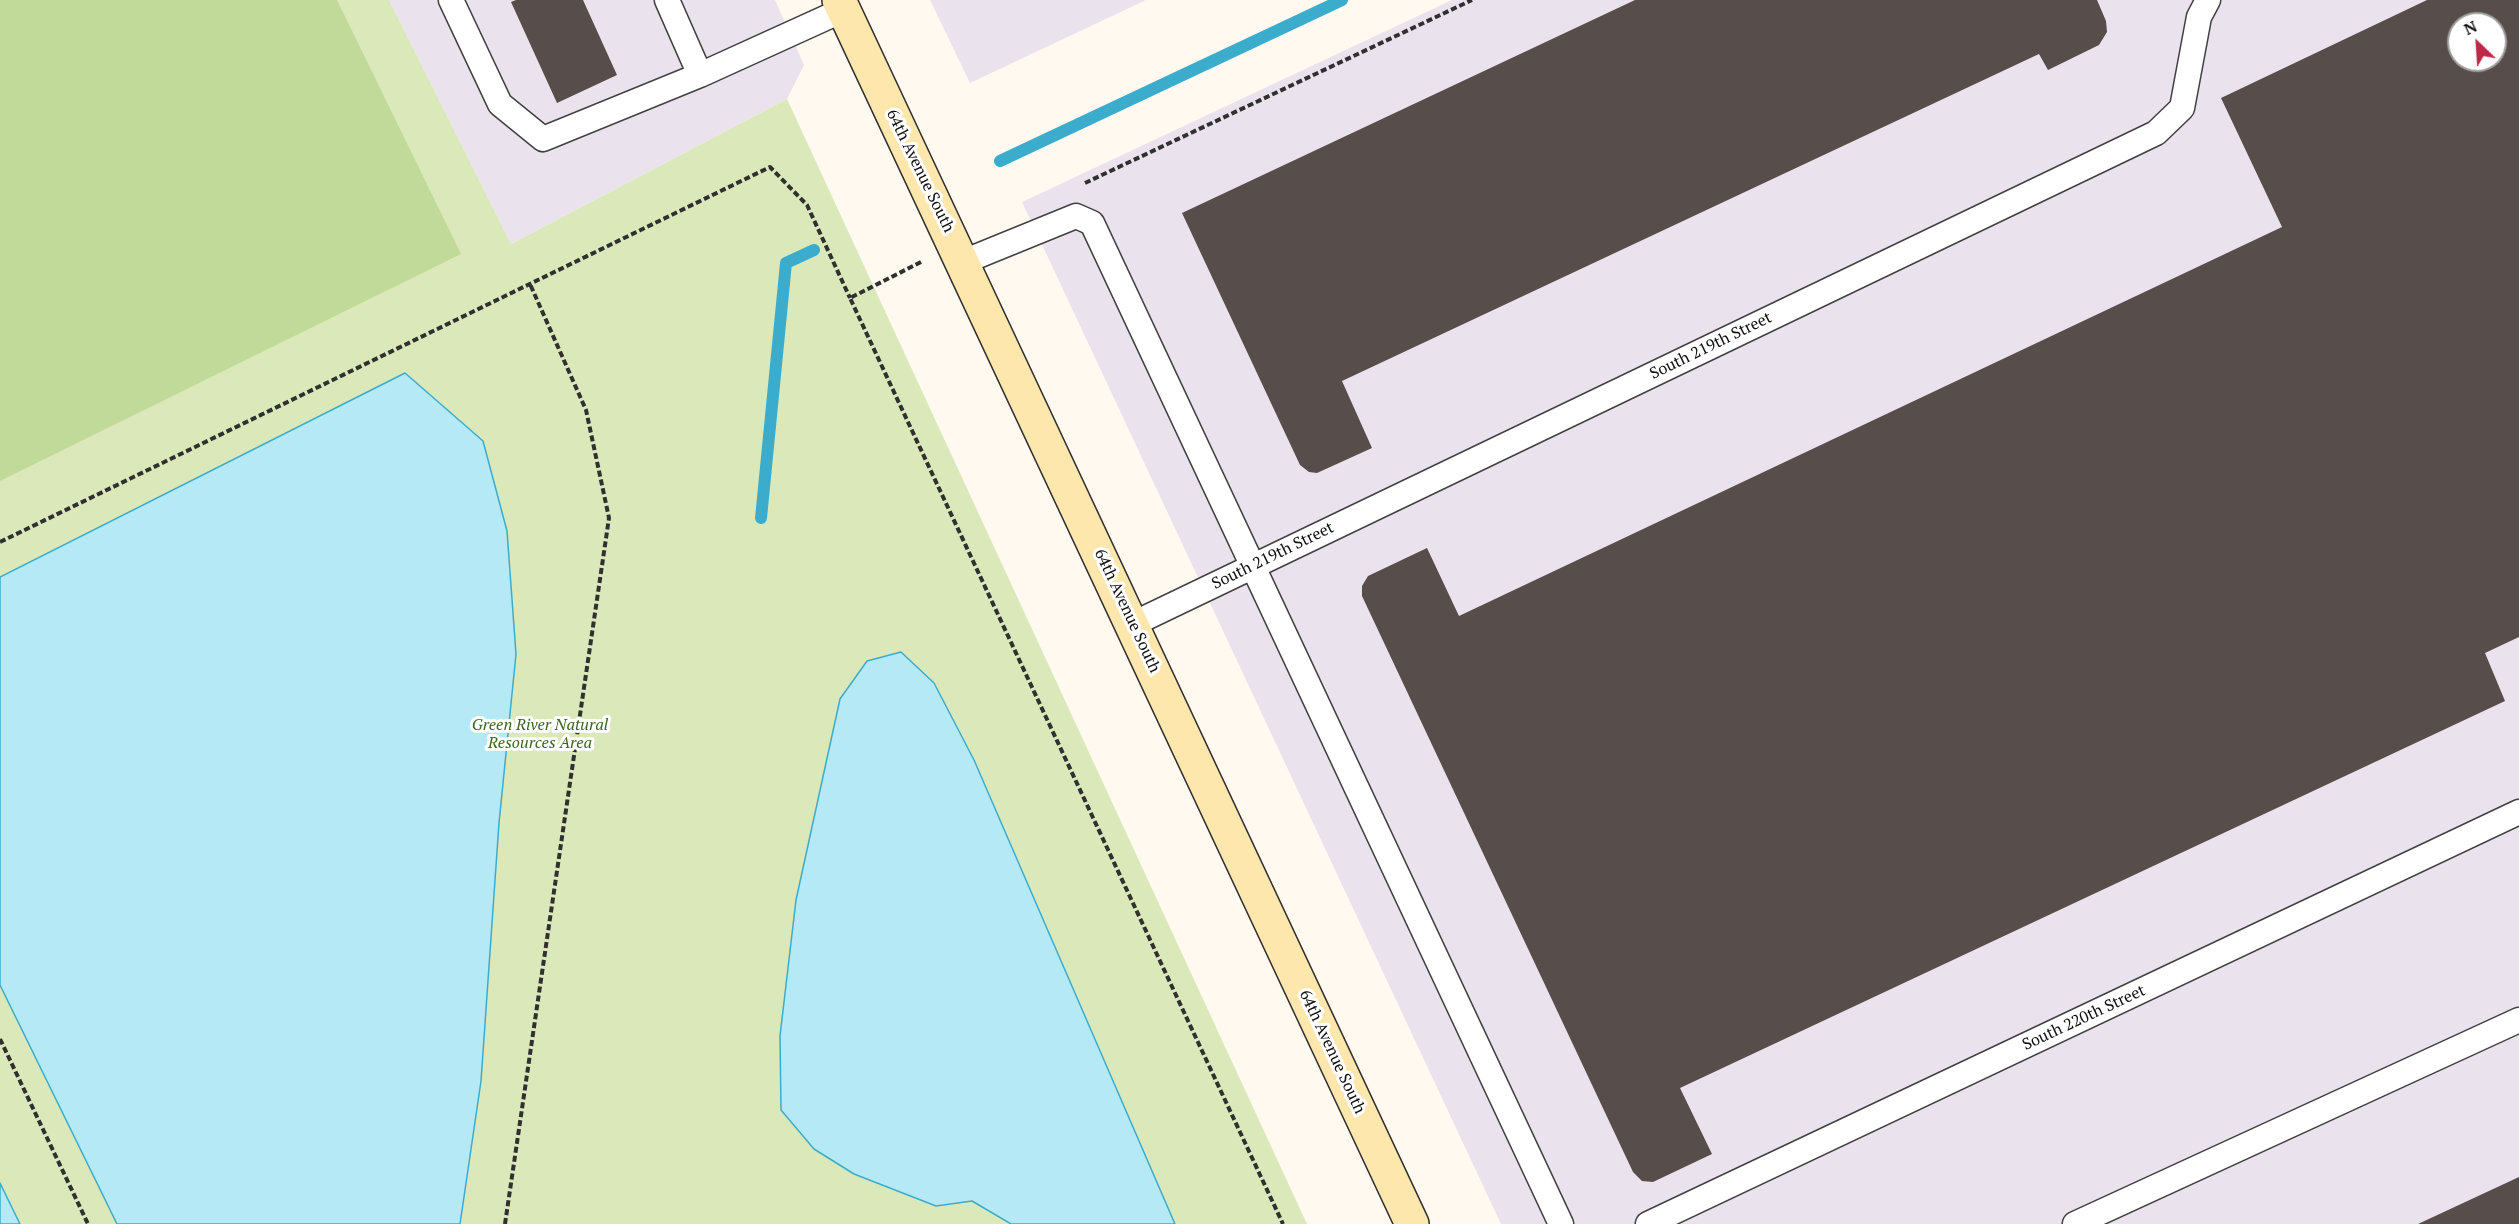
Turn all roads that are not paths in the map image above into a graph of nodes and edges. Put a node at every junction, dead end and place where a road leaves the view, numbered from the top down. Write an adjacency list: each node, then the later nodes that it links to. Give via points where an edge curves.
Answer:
1 (451, 0): 5 (lane, via 500,104 543,139)
2 (667, 0): 5 (lane)
3 (2208, 0): 7 (lane, South 219th Street, via 2199,17 2182,108 2156,133)
4 (841, 5): 5 (lane); 6 (street, 64th Avenue South)
5 (700, 75)
6 (963, 262): 7 (lane, via 1076,216 1092,223); 8 (street, 64th Avenue South)
7 (1252, 566): 8 (lane, South 219th Street); 12 (lane)
8 (1133, 624): 11 (street, 64th Avenue South)
9 (2519, 812): 13 (lane, South 220th Street)
10 (2519, 1020): 14 (lane)
11 (1413, 1224)
12 (1560, 1224)
13 (1648, 1224)
14 (2075, 1224)

